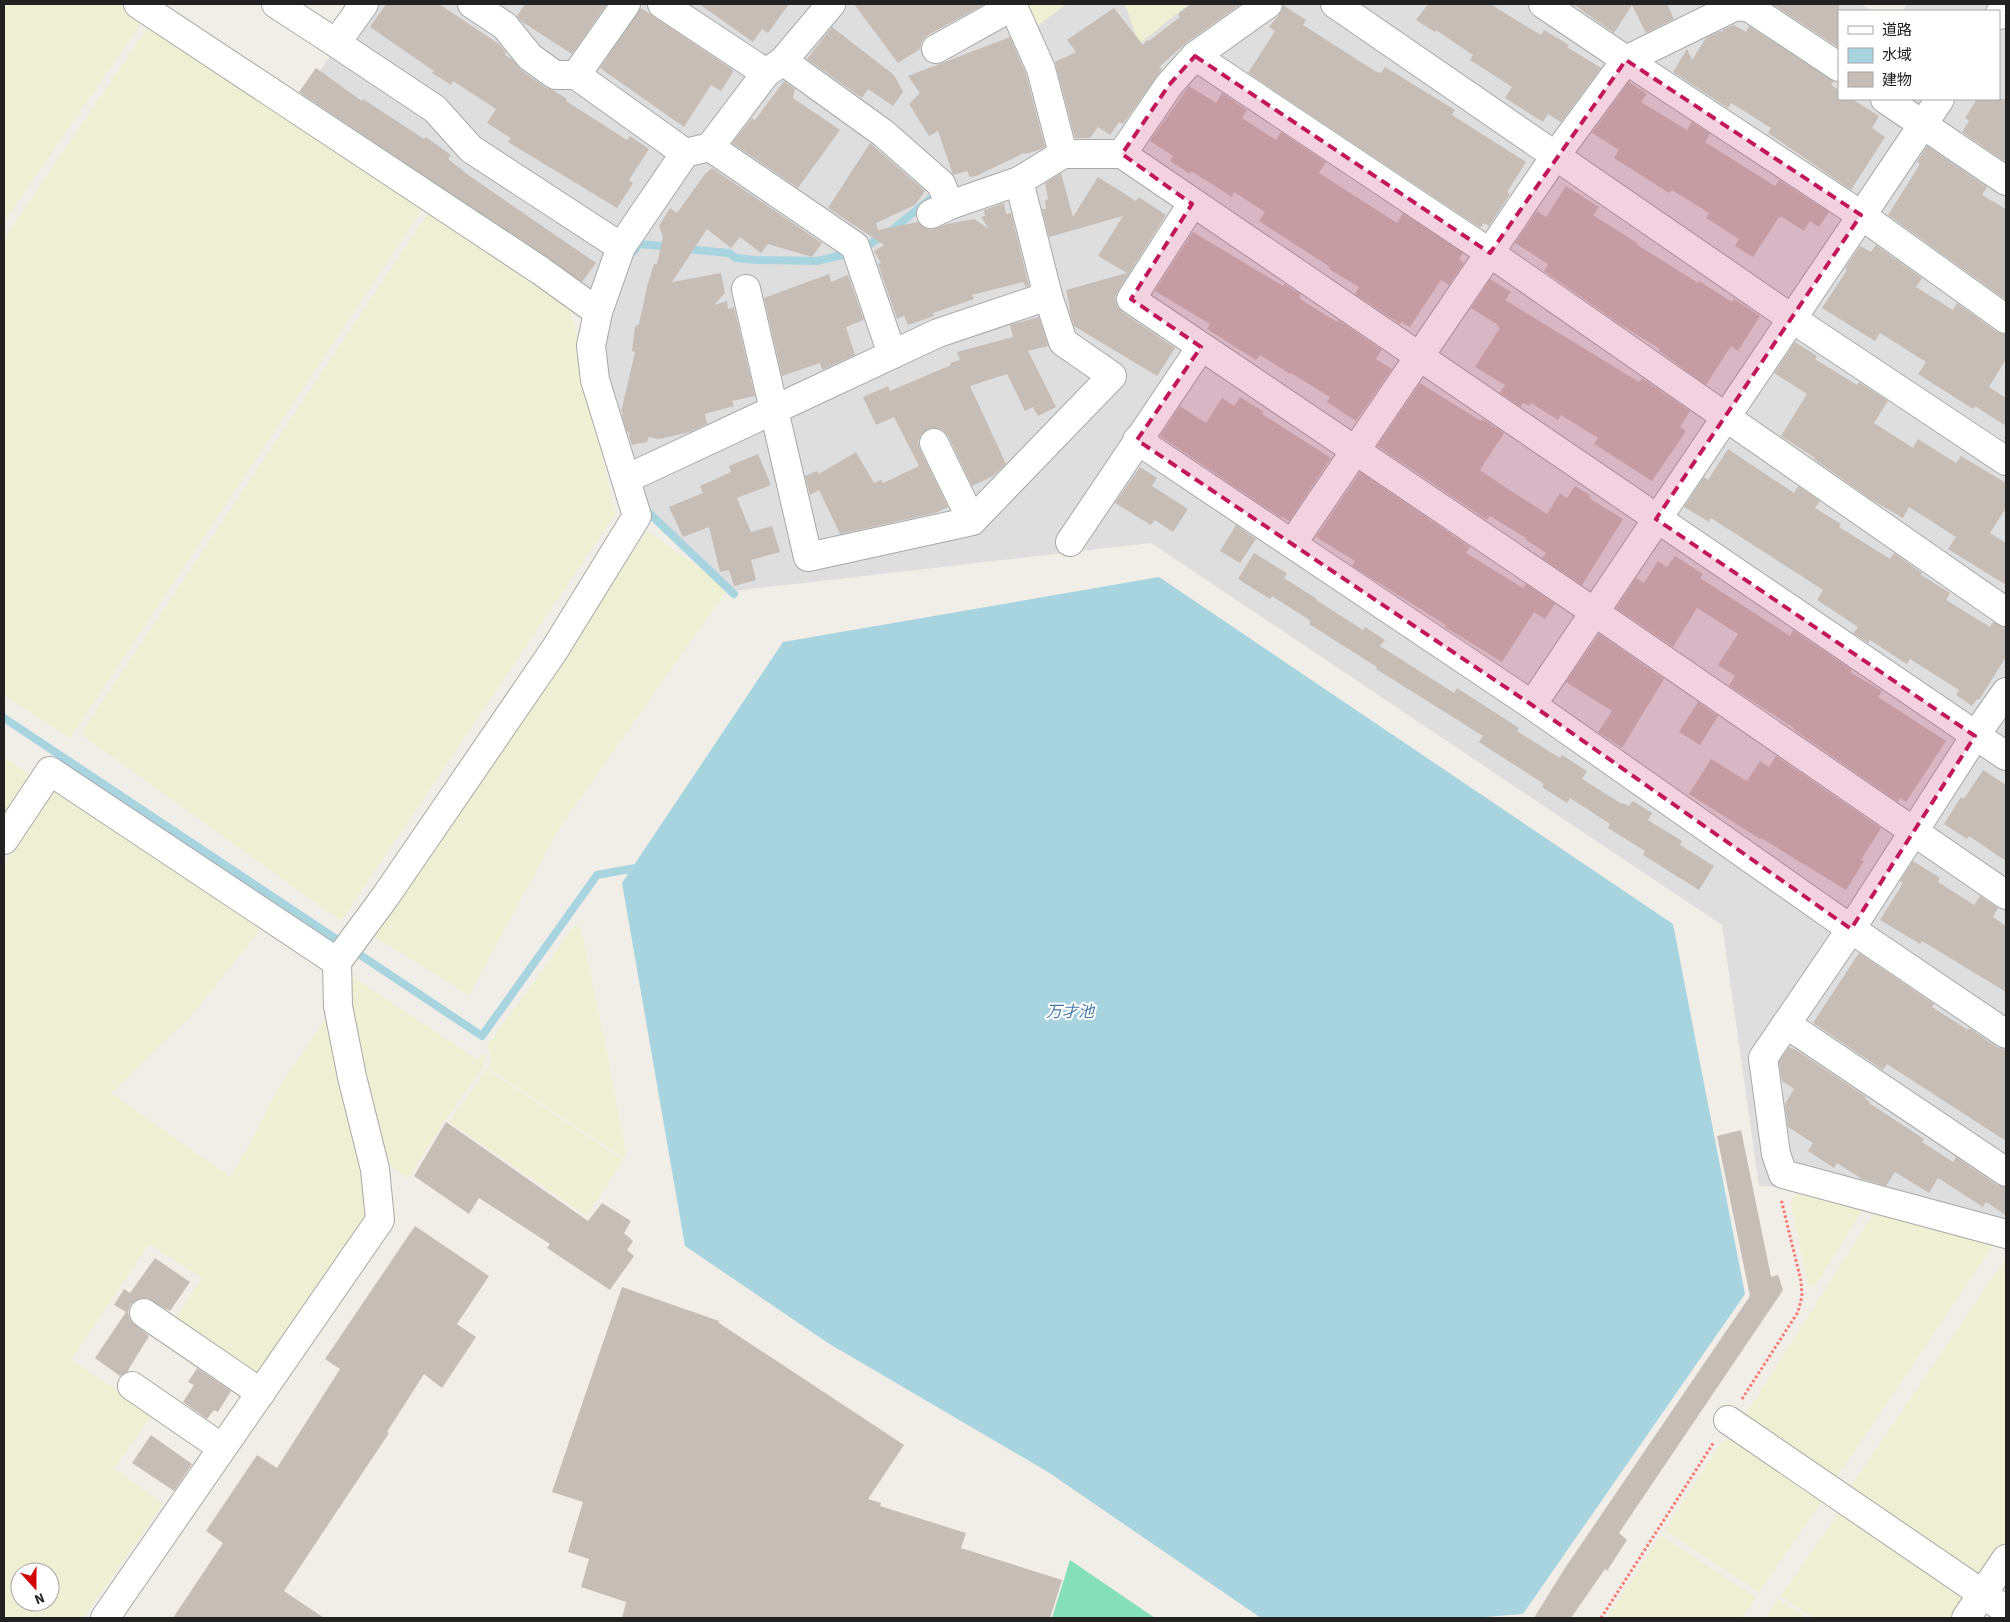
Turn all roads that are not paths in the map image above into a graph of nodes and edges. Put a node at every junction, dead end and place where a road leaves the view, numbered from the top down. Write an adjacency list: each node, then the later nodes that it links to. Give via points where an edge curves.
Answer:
1 (276, 4): 12 (street)
2 (364, 4): 12 (street)
3 (472, 4): 18 (street, via 505,26 530,57 555,75)
4 (626, 4): 18 (street)
5 (662, 4): 17 (street)
6 (1268, 4): 14 (street)
7 (1335, 4): 25 (street)
8 (1543, 4): 15 (street)
9 (1013, 5): 13 (street); 23 (street, via 1041,69)
10 (151, 7): 34 (street)
11 (838, 8): 17 (street)
12 (336, 43): 30 (street, via 435,109 471,149)
13 (936, 49)
14 (1195, 56): 24 (street, via 1169,85); 31 (street)
15 (1626, 60): 16 (street, via 1736,6 1750,8); 25 (street); 29 (street)
16 (1838, 66)
17 (774, 67): 22 (street); 27 (street, via 889,123 941,184 941,209)
18 (576, 75): 22 (street)
19 (1886, 100): 21 (street)
20 (1939, 100): 21 (street)
21 (1922, 124): 26 (street); 29 (street)
22 (697, 150): 30 (street); 38 (street, via 809,201 855,246)
23 (1063, 154): 24 (street); 27 (street)
24 (1122, 154): 28 (street)
25 (1556, 155): 31 (street); 35 (street)
26 (2006, 180)
27 (1019, 181): 33 (street)
28 (1192, 204): 37 (street, via 1131,299); 39 (street)
29 (1861, 215): 35 (street); 36 (street)
30 (622, 246): 34 (street)
31 (1490, 253): 39 (street); 41 (street)
32 (746, 289): 40 (street, via 767,331)
33 (1048, 296): 38 (street, via 938,333); 48 (street, via 1063,342 1112,376)
34 (598, 312): 46 (street, via 591,346 594,380)
35 (1792, 318): 41 (street); 45 (street)
36 (2006, 319)
37 (1201, 347): 42 (street); 44 (street)
38 (892, 354): 40 (street)
39 (1419, 358): 44 (street); 47 (street)
40 (773, 410): 46 (street); 48 (street, via 808,557)
41 (1724, 417): 47 (street); 52 (street)
42 (1137, 440): 49 (street); 50 (street)
43 (934, 443): 48 (street)
44 (1355, 451): 50 (street); 51 (street)
45 (2006, 461)
46 (626, 479): 61 (street, via 637,516 555,649 385,897)
47 (1656, 520): 51 (street); 55 (street)
48 (972, 521)
49 (1070, 542)
50 (1292, 544): 54 (street)
51 (1593, 611): 54 (street); 57 (street)
52 (2006, 612)
53 (2006, 692): 55 (street)
54 (1532, 705): 60 (street)
55 (1975, 736): 56 (street); 57 (street)
56 (2006, 756)
57 (1914, 831): 59 (street); 60 (street)
58 (4, 840): 61 (street, via 50,771)
59 (2006, 894)
60 (1851, 929): 62 (street); 63 (street)
61 (336, 962): 68 (street, via 338,1006 375,1170 380,1220)
62 (1786, 1024): 64 (street); 65 (street, via 1763,1058 1776,1154 1783,1174)
63 (2006, 1034)
64 (2006, 1172)
65 (2006, 1234)
66 (144, 1313): 68 (street)
67 (132, 1386): 70 (street)
68 (261, 1393): 70 (street)
69 (1728, 1420): 72 (street)
70 (222, 1448): 74 (street)
71 (2006, 1559): 72 (street)
72 (1982, 1594): 73 (street); 75 (street)
73 (2006, 1610)
74 (105, 1618)
75 (1966, 1618)

